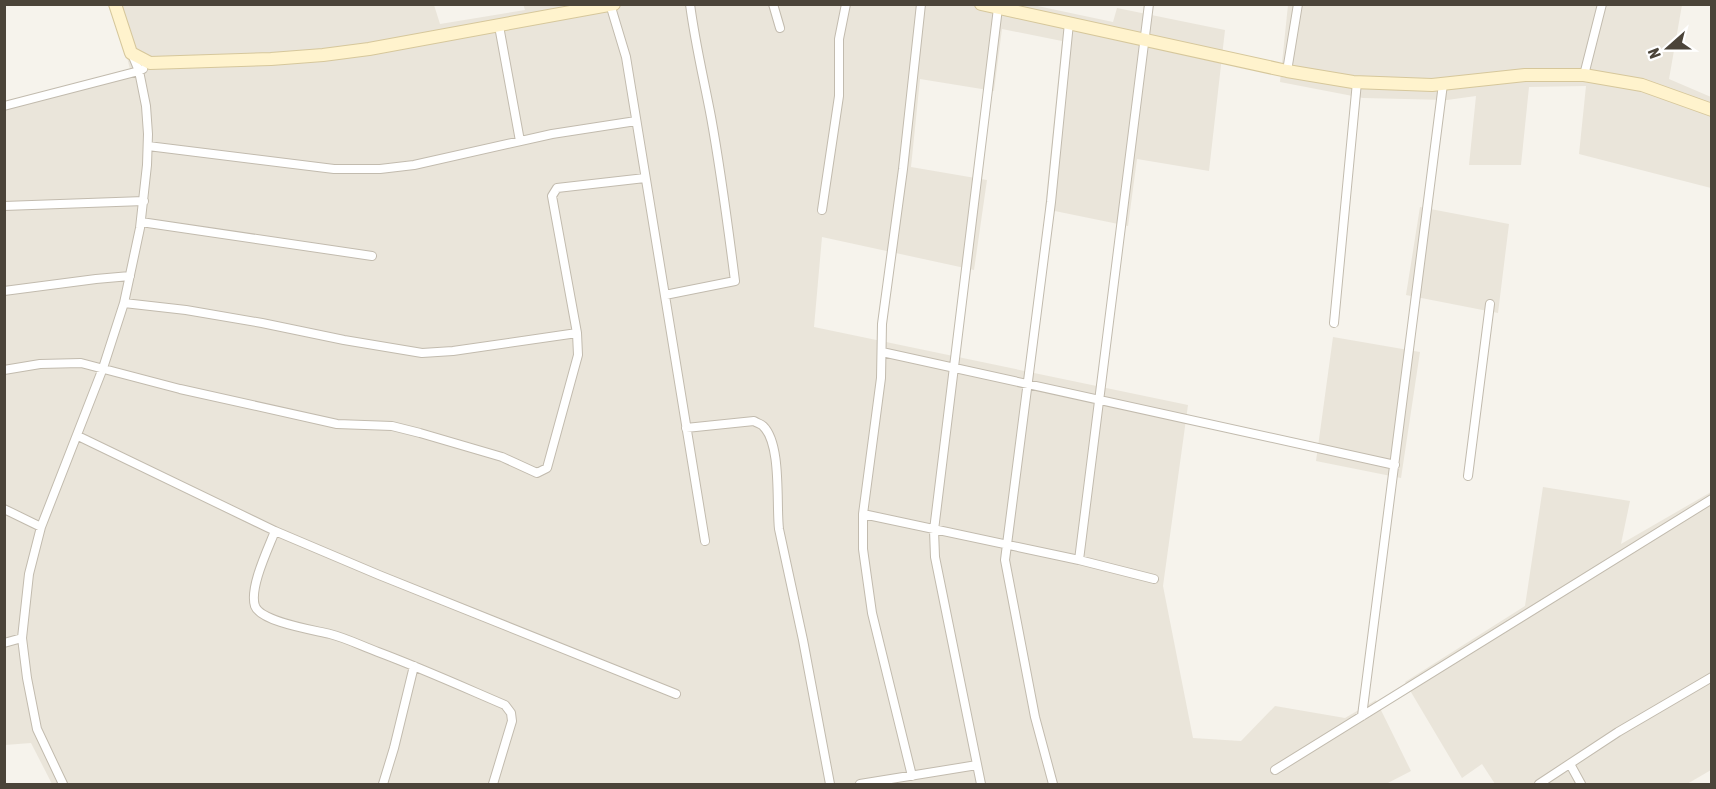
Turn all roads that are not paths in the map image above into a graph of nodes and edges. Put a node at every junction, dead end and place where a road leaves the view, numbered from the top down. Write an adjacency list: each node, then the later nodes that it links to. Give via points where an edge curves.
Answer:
1 (116, 4): 16 (street)
2 (690, 4): 36 (street, via 735,281)
3 (773, 4): 14 (street)
4 (846, 4): 31 (street, via 839,39 839,96)
5 (921, 4): 41 (street, via 882,324)
6 (981, 4): 11 (street)
7 (1149, 4): 15 (street)
8 (1298, 4): 19 (street)
9 (1602, 4): 20 (street)
10 (612, 5): 13 (street); 25 (street, via 626,57)
11 (998, 8): 12 (street); 43 (street)
12 (1069, 23): 15 (street); 45 (street)
13 (499, 26): 17 (street, via 323,55); 26 (street)
14 (780, 28)
15 (1143, 39): 19 (street); 46 (street)
16 (131, 53): 17 (street); 18 (street)
17 (150, 63): 18 (street)
18 (139, 71): 23 (street); 27 (street, via 146,106)
19 (1287, 71): 21 (street)
20 (1584, 75): 22 (street, via 1525,75); 24 (street, via 1642,85)
21 (1357, 82): 22 (street); 39 (street)
22 (1443, 84): 49 (street)
23 (4, 106)
24 (1712, 110)
25 (636, 121): 26 (street); 28 (street)
26 (520, 141): 27 (street, via 380,169 334,169)
27 (147, 146): 29 (street)
28 (645, 178): 36 (street); 40 (street, via 557,188 552,196)
29 (144, 201): 30 (street); 32 (street)
30 (4, 206)
31 (822, 210)
32 (141, 222): 33 (street); 34 (street)
33 (372, 256)
34 (130, 276): 35 (street); 37 (street)
35 (4, 291)
36 (665, 295): 47 (street)
37 (124, 303): 40 (street, via 422,354); 42 (street)
38 (1490, 304): 50 (street)
39 (1334, 323)
40 (578, 333): 42 (street, via 578,355 547,468 537,474 502,457 392,426 337,424)
41 (882, 352): 43 (street); 53 (street)
42 (103, 368): 44 (street, via 65,362); 48 (street)
43 (953, 368): 45 (street); 55 (street)
44 (4, 370)
45 (1027, 384): 46 (street); 58 (street)
46 (1099, 400): 49 (street); 59 (street)
47 (686, 428): 57 (street); 75 (street, via 754,421 764,426 771,442 776,462 779,529)
48 (78, 436): 54 (street); 56 (street)
49 (1395, 465): 66 (street)
50 (1468, 476)
51 (1712, 499): 66 (street)
52 (4, 509): 54 (street)
53 (863, 514): 55 (street); 70 (street, via 863,549 872,613)
54 (41, 527): 61 (street, via 29,574)
55 (934, 530): 58 (street); 68 (street, via 935,557)
56 (275, 531): 63 (street, via 257,579 254,594 258,612); 65 (street)
57 (705, 541)
58 (1005, 545): 59 (street); 78 (street, via 1035,717)
59 (1079, 560): 60 (street)
60 (1154, 579)
61 (22, 638): 62 (street); 72 (street, via 38,729)
62 (4, 643)
63 (414, 666): 71 (street, via 505,705 511,713); 73 (street)
64 (1712, 677): 67 (street)
65 (676, 694)
66 (1362, 716): 69 (street)
67 (1570, 764): 79 (street); 80 (street)
68 (977, 765): 70 (street); 77 (street)
69 (1275, 770)
70 (912, 776): 76 (street)
71 (493, 783): 74 (street)
72 (63, 784)
73 (383, 784)
74 (503, 784)
75 (830, 784)
76 (860, 784)
77 (981, 784)
78 (1053, 784)
79 (1539, 784)
80 (1581, 784)

